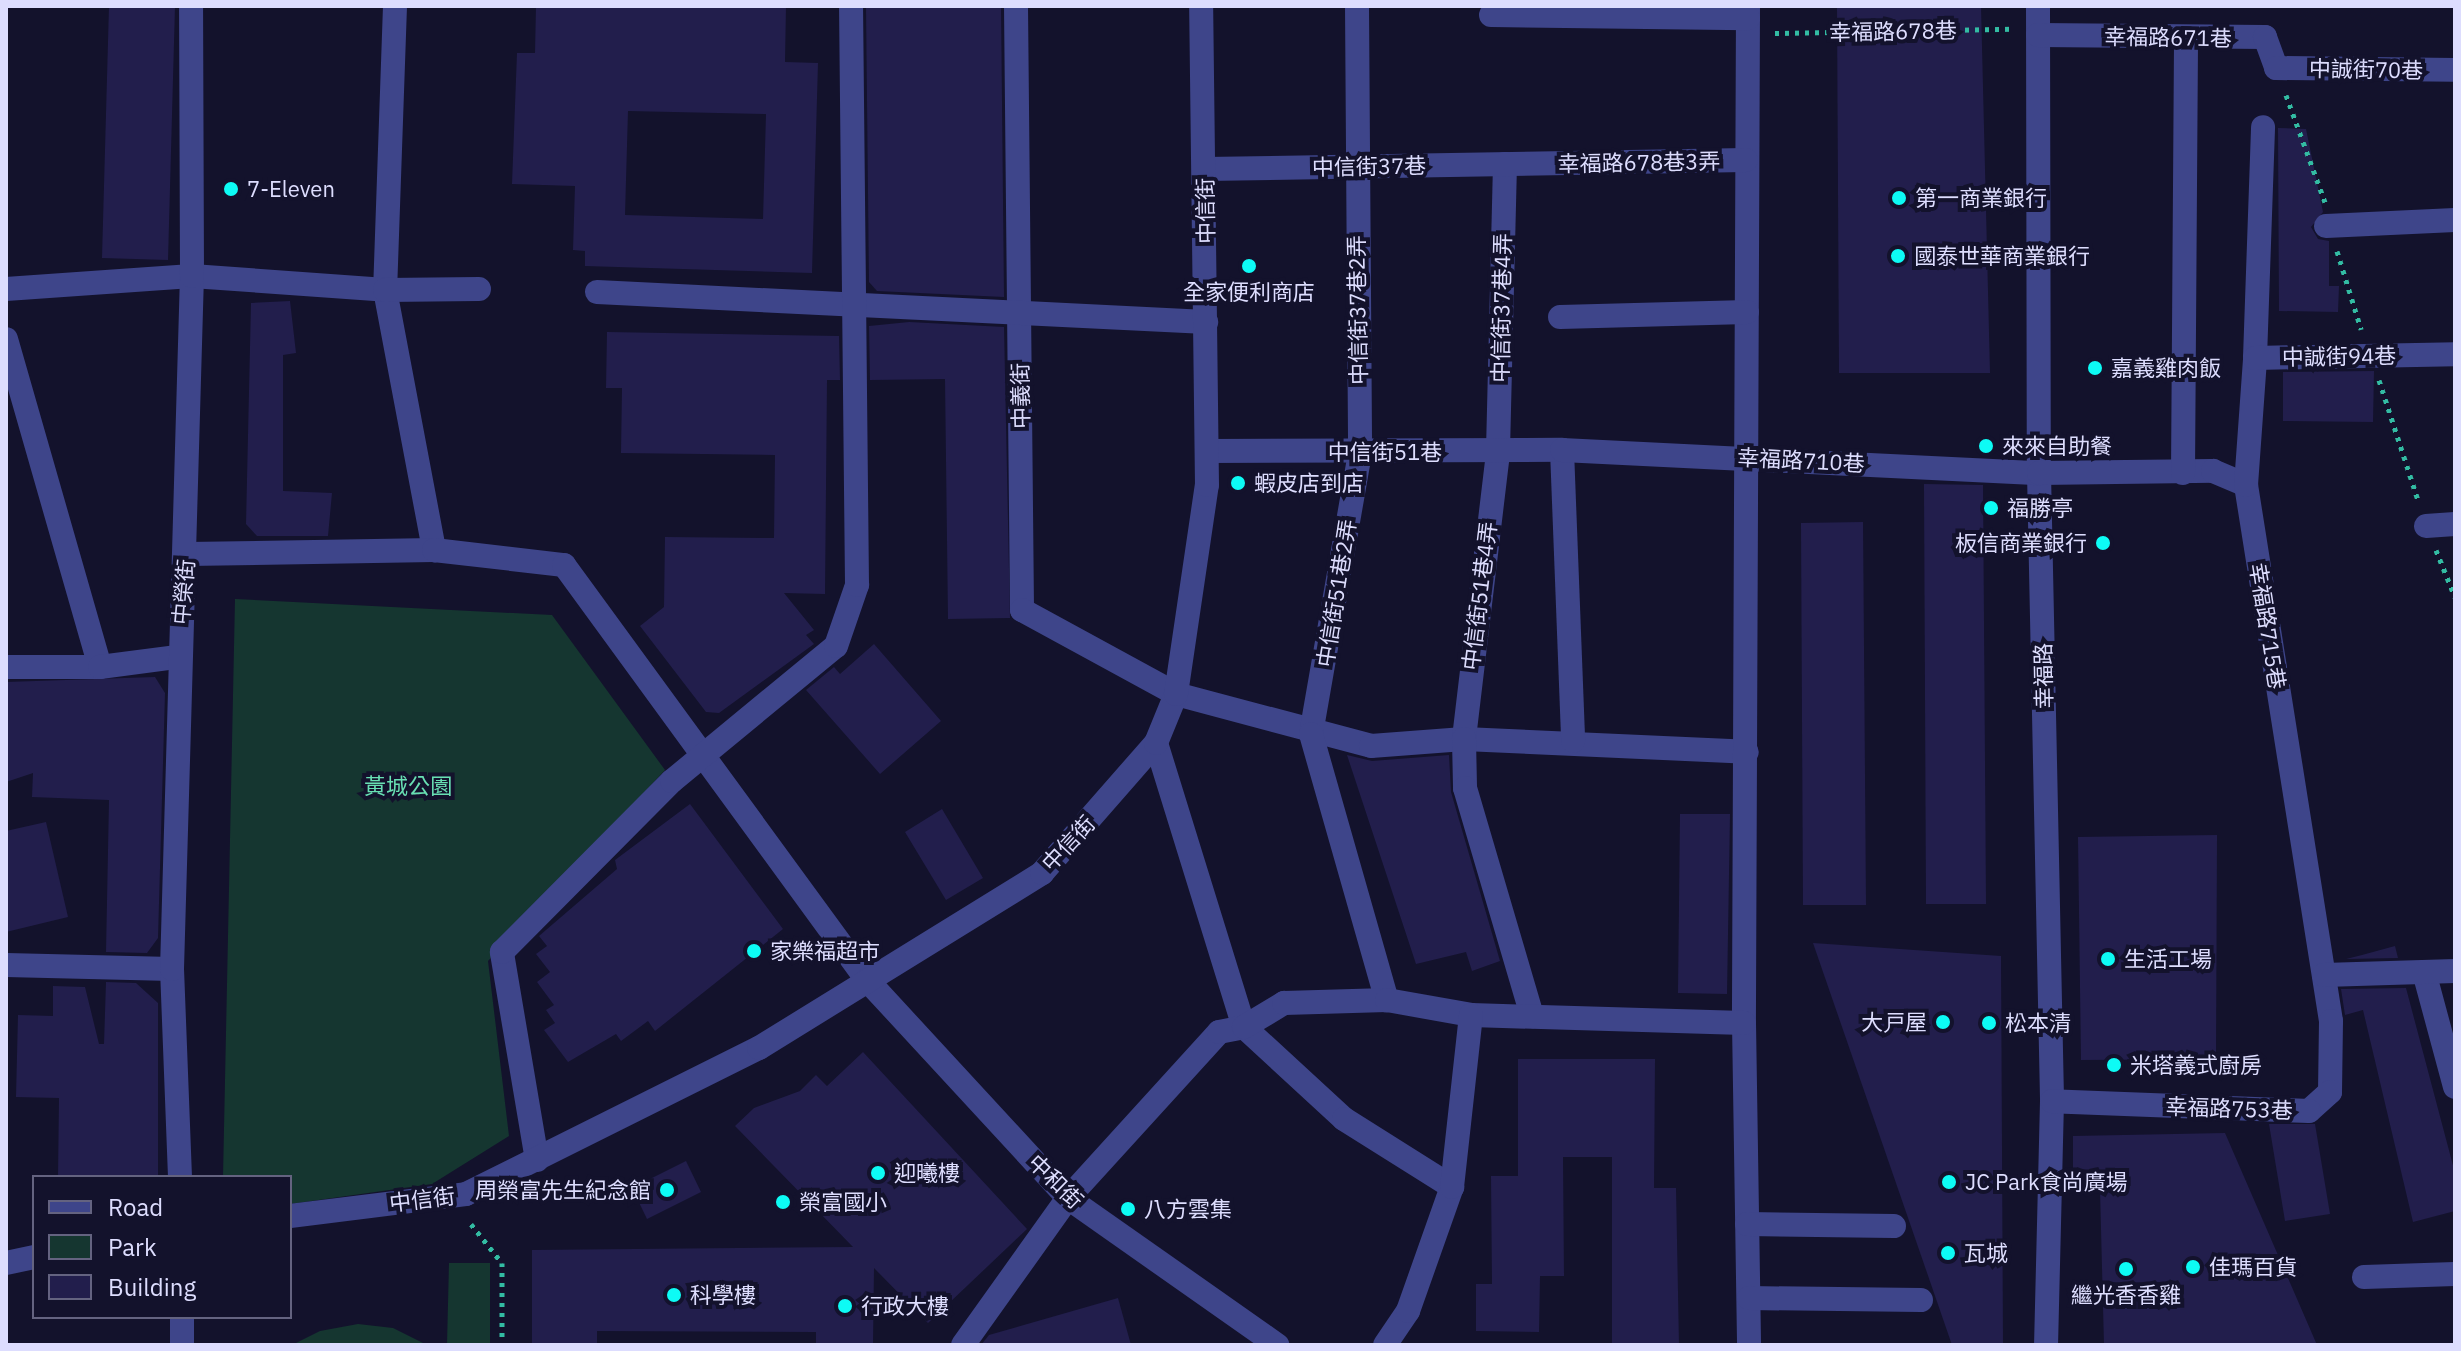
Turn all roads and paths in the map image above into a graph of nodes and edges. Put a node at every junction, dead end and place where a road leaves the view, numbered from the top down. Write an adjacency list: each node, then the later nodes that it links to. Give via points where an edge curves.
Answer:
1 (191, 6): 21 (street, 中榮街)
2 (395, 6): 24 (street)
3 (851, 6): 26 (street)
4 (1016, 6): 28 (street, 中義街)
5 (1201, 6): 18 (street, 中信街)
6 (1357, 6): 17 (street, 中信街37巷2弄)
7 (1491, 15): 8 (street)
8 (1748, 19): 9 (path, 幸福路678巷); 14 (street)
9 (2038, 23): 10 (street, 幸福路671巷); 39 (street, 幸福路)
10 (2186, 38): 11 (street, 幸福路671巷, via 2265,37); 40 (street)
11 (2276, 68): 12 (street, 中誠街70巷)
12 (2455, 70)
13 (2263, 127): 33 (street)
14 (1746, 160): 16 (street, 幸福路678巷3弄); 27 (street)
15 (1505, 164): 16 (street, 中信街37巷); 17 (street, 中信街37巷); 37 (street, 中信街37巷4弄)
16 (1532, 164)
17 (1354, 166): 18 (street, 中信街37巷); 36 (street, 中信街37巷2弄)
18 (1205, 169): 30 (street, 中信街)
19 (2455, 220): 20 (street)
20 (2326, 226)
21 (192, 276): 22 (street); 24 (street); 45 (street, 中榮街)
22 (6, 289)
23 (479, 289): 24 (street)
24 (385, 290): 44 (street)
25 (597, 292): 26 (street)
26 (855, 305): 28 (street); 55 (street, via 857,585 836,646)
27 (1747, 312): 29 (street); 38 (street)
28 (1019, 313): 30 (street); 49 (street, 中義街, via 1022,610)
29 (1560, 317)
30 (1206, 322): 35 (street, 中信街)
31 (6, 339): 48 (street)
32 (2455, 354): 33 (street, 中誠街94巷)
33 (2255, 358): 41 (street, 中誠街94巷)
34 (1562, 450): 37 (street, 中信街51巷); 38 (street, 幸福路710巷); 52 (street)
35 (1207, 451): 36 (street, 中信街51巷); 49 (street, 中信街)
36 (1360, 453): 37 (street, 中信街51巷); 50 (street, 中信街51巷2弄)
37 (1498, 453): 51 (street, 中信街51巷4弄)
38 (1749, 457): 39 (street, 幸福路710巷); 54 (street)
39 (2039, 473): 40 (street); 68 (street, 幸福路)
40 (2183, 473): 41 (street, via 2213,471)
41 (2246, 485): 60 (street, 幸福路715巷)
42 (2455, 524): 43 (street)
43 (2426, 526)
44 (434, 550): 45 (street, 中和街); 55 (street, 中和街, via 564,565)
45 (187, 554): 46 (street, 中榮街)
46 (177, 657): 48 (street); 57 (street, 中榮街)
47 (6, 667): 48 (street)
48 (100, 667)
49 (1176, 694): 50 (street); 53 (street, 中信街)
50 (1311, 734): 51 (street, via 1371,746); 62 (street)
51 (1464, 739): 52 (street); 64 (street, 中信街51巷4弄, via 1465,788)
52 (1573, 741): 54 (street)
53 (1156, 743): 61 (street, 中信街, via 1042,873); 66 (street)
54 (1747, 752): 65 (street)
55 (701, 760): 61 (street, 中和街); 69 (street, via 672,781 502,952)
56 (6, 965): 57 (street)
57 (172, 969): 70 (street, 中榮街)
58 (2455, 971): 59 (street)
59 (2424, 972): 60 (street); 67 (street)
60 (2324, 975): 68 (street, 幸福路753巷, via 2331,1021 2330,1092 2309,1111)
61 (867, 980): 69 (street, 中信街, via 759,1048); 72 (street, 中和街)
62 (1387, 1000): 63 (street); 66 (street, via 1284,1003)
63 (1471, 1015): 64 (street); 71 (street)
64 (1532, 1016): 65 (street)
65 (1744, 1023): 75 (street)
66 (1244, 1027): 71 (street, via 1344,1119); 72 (street, via 1219,1032)
67 (2455, 1087)
68 (2052, 1101): 90 (street, 幸福路)
69 (537, 1160): 73 (street, 中信街, via 466,1194)
70 (180, 1175)
71 (1452, 1187): 88 (street, via 1408,1311)
72 (1068, 1198): 86 (street); 87 (street, 中和街)
73 (292, 1216)
74 (471, 1224): 85 (path, via 502,1263)
75 (1747, 1224): 76 (street); 81 (street)
76 (1894, 1226)
77 (32, 1257): 78 (street)
78 (6, 1263)
79 (2455, 1274): 80 (street)
80 (2364, 1277)
81 (1749, 1298): 82 (street); 89 (street)
82 (1921, 1300)
83 (182, 1319): 84 (street)
84 (182, 1345)
85 (502, 1345)
86 (963, 1345)
87 (1277, 1345)
88 (1385, 1345)
89 (1749, 1345)
90 (2046, 1345)

